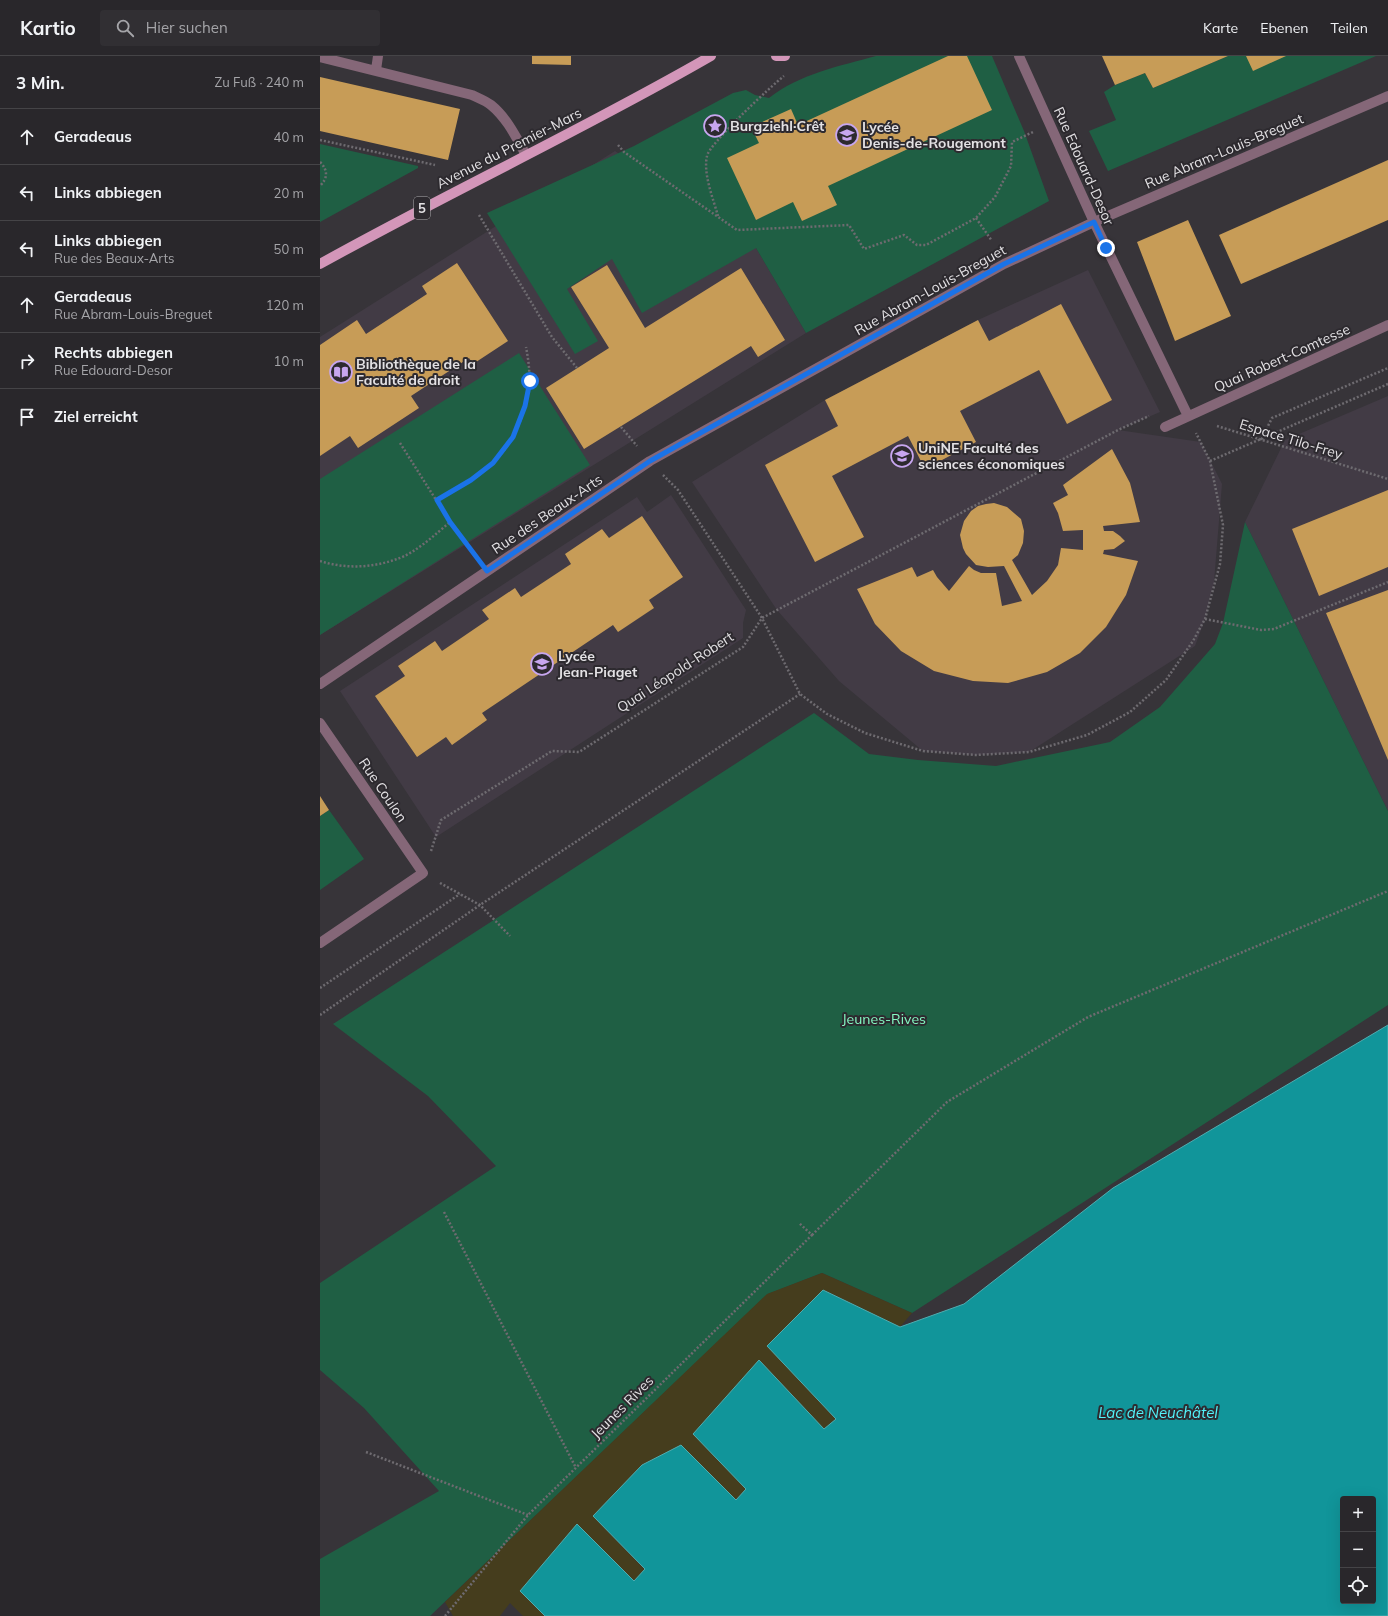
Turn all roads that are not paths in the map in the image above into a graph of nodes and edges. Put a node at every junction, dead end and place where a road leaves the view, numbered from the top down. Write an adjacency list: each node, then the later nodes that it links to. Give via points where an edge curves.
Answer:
1 (378, 56): 7 (street)
2 (710, 56): 9 (main road, Avenue du Premier-Mars / 5)
3 (776, 56): 4 (main road)
4 (785, 56)
5 (1019, 56): 10 (street, Rue Edouard-Desor)
6 (320, 57): 7 (street)
7 (376, 70): 9 (street, via 472,95 491,105 508,123)
8 (1388, 96): 10 (street, Rue Abram-Louis-Breguet)
9 (526, 155): 11 (main road, Avenue du Premier-Mars / 5)
10 (1094, 222): 13 (street, Rue Edouard-Desor); 15 (street, Rue Abram-Louis-Breguet, via 1004,264)
11 (320, 264)
12 (1388, 325): 13 (street, Quai Robert-Comtesse)
13 (1188, 416): 14 (street, Quai Robert-Comtesse)
14 (1165, 427)
15 (650, 461): 16 (street, Rue des Beaux-Arts)
16 (320, 684)
17 (320, 723): 18 (street, Rue Coulon, via 423,873)
18 (320, 943)

